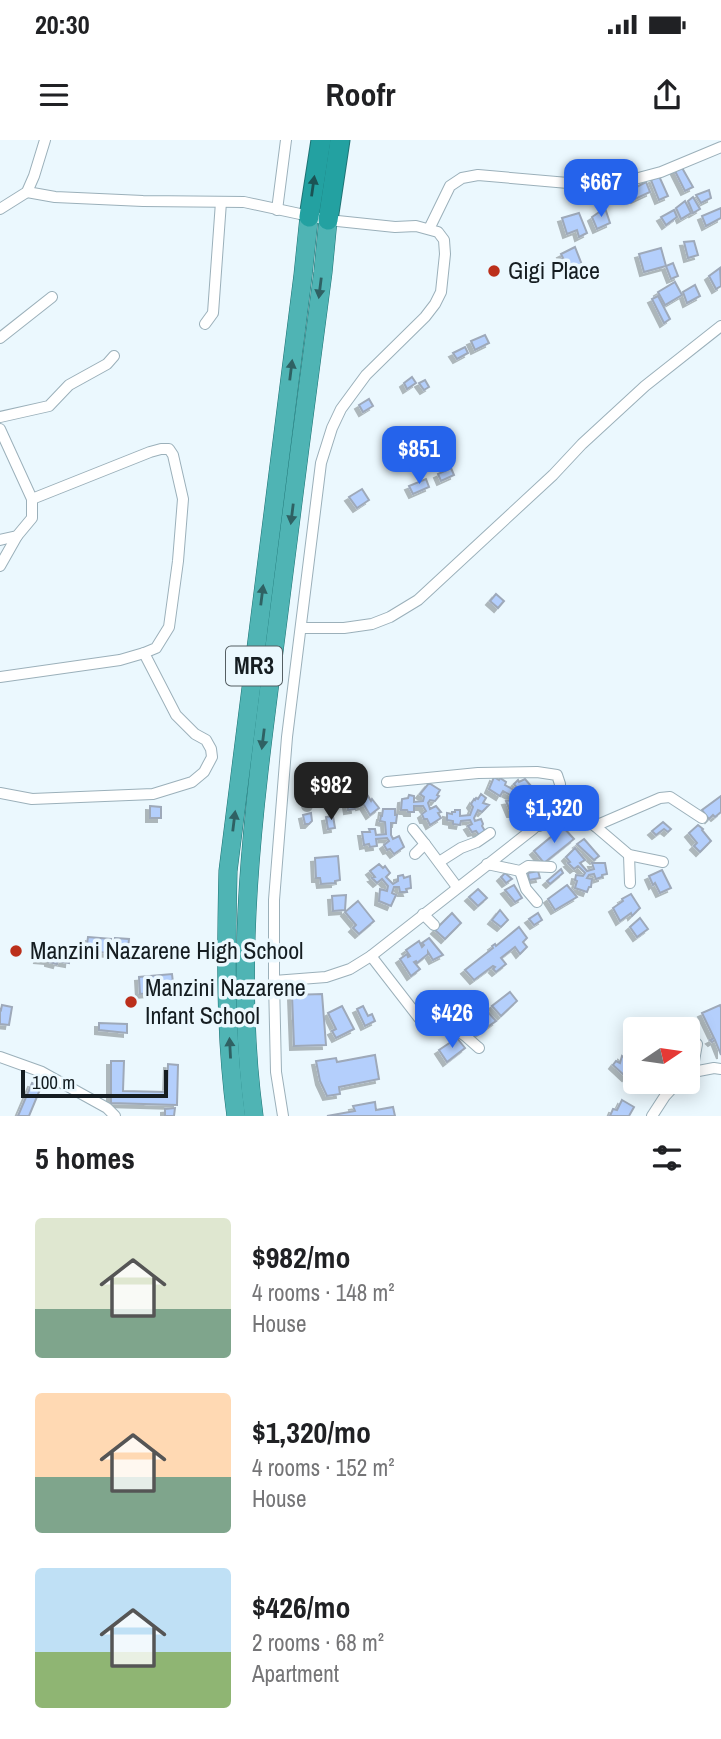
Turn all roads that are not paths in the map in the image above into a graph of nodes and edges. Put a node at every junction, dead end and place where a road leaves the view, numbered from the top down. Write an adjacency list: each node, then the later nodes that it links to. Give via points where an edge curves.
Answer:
1 (45, 140): 6 (street)
2 (286, 140): 9 (street)
3 (321, 140): 10 (highway, MR3, one-way to 3)
4 (340, 140): 10 (highway, MR3)
5 (721, 147): 11 (street, via 661,172 579,190 568,183 478,175 463,178 450,186)
6 (27, 192): 7 (street, via 55,197); 8 (street)
7 (221, 202): 9 (street); 13 (street, via 213,313)
8 (0, 209)
9 (277, 210): 10 (street)
10 (318, 218): 11 (street); 57 (highway, MR3, one-way to 10, via 225,965 229,871); 58 (highway, MR3, one-way to 58, via 323,272 248,868 244,968)
11 (429, 229): 23 (street, via 444,240 441,292 425,317 366,375 332,428 321,463)
12 (52, 297): 15 (street)
13 (205, 324)
14 (721, 326): 23 (street, via 645,386 418,600 372,624)
15 (0, 338)
16 (114, 356): 17 (street, via 69,385 49,406)
17 (0, 417)
18 (0, 429): 19 (street)
19 (32, 499): 20 (street, via 32,517); 24 (street, via 150,452 169,449 183,499 178,562 169,627 156,648)
20 (17, 536): 21 (street); 22 (street)
21 (0, 540)
22 (0, 566)
23 (302, 628): 49 (street, via 287,737 274,900)
24 (145, 653): 25 (street); 27 (street, via 176,715 211,749 204,772 192,782 153,794 32,799)
25 (0, 677)
26 (387, 782): 30 (street, via 478,774 557,775 560,801)
27 (0, 793)
28 (702, 818): 29 (street, via 670,797 660,797)
29 (595, 826): 30 (street, via 570,811); 35 (street)
30 (533, 829): 38 (street)
31 (413, 830): 33 (street)
32 (490, 833): 36 (street)
33 (425, 844): 34 (street); 36 (street)
34 (415, 854)
35 (629, 855): 37 (street); 41 (street)
36 (439, 862): 42 (street)
37 (663, 862)
38 (487, 864): 40 (street); 42 (street)
39 (551, 867): 40 (street, via 528,866)
40 (520, 871): 43 (street)
41 (629, 883)
42 (457, 887): 44 (street)
43 (537, 902)
44 (423, 914): 45 (street); 46 (street)
45 (433, 925)
46 (403, 931): 47 (street); 48 (street)
47 (410, 940)
48 (371, 956): 49 (street, via 326,977); 50 (street, via 426,1027 460,1031)
49 (274, 981): 59 (street, via 276,1072)
50 (479, 1048)
51 (0, 1058): 56 (street, via 41,1072)
52 (721, 1069): 53 (street)
53 (700, 1071)
54 (666, 1094): 55 (street)
55 (655, 1115)
56 (115, 1116)
57 (236, 1116)
58 (254, 1116)
59 (283, 1116)

